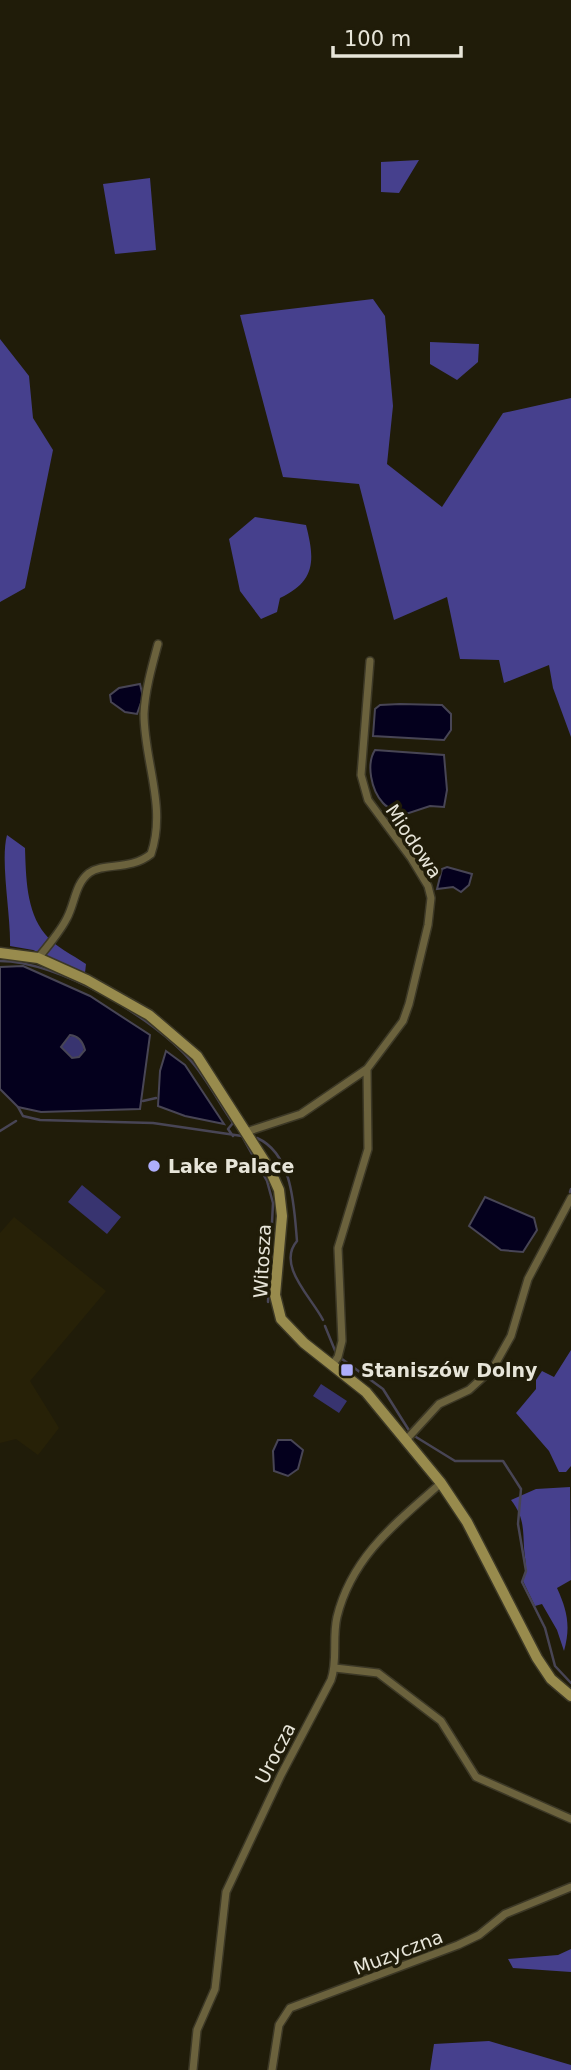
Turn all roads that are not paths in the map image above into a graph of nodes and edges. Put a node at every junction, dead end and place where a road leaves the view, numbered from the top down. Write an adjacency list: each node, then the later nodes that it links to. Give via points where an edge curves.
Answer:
1 (158, 644): 4 (street, via 145,714 157,805 151,854 124,867 95,869 85,876 68,917)
2 (370, 661): 5 (street, Miodowa, via 360,775 368,800 424,879 430,905 407,1012)
3 (0, 953): 4 (street, Witosza)
4 (37, 958): 6 (street, Witosza, via 88,980 169,1029 197,1056)
5 (367, 1069): 6 (street, Miodowa, via 302,1114); 8 (street, via 366,1163 338,1248 342,1341)
6 (246, 1132): 8 (street, Witosza, via 279,1191 282,1216 275,1295 281,1319)
7 (571, 1198): 9 (street, via 528,1279 510,1336 493,1368 469,1390 439,1404)
8 (333, 1364): 9 (street, Witosza, via 366,1392)
9 (406, 1440): 10 (street, Witosza)
10 (441, 1483): 11 (street, Urocza, via 377,1540 355,1572 336,1620); 12 (street, Witosza, via 467,1522 537,1658 551,1679)
11 (335, 1668): 13 (street, via 378,1673 441,1721 476,1777); 15 (street, Urocza, via 226,1892 215,1989 197,2030)
12 (571, 1696)
13 (571, 1819)
14 (571, 1887): 16 (street, Muzyczna, via 505,1914 458,1945 290,2008 279,2025)
15 (193, 2070)
16 (272, 2070)

